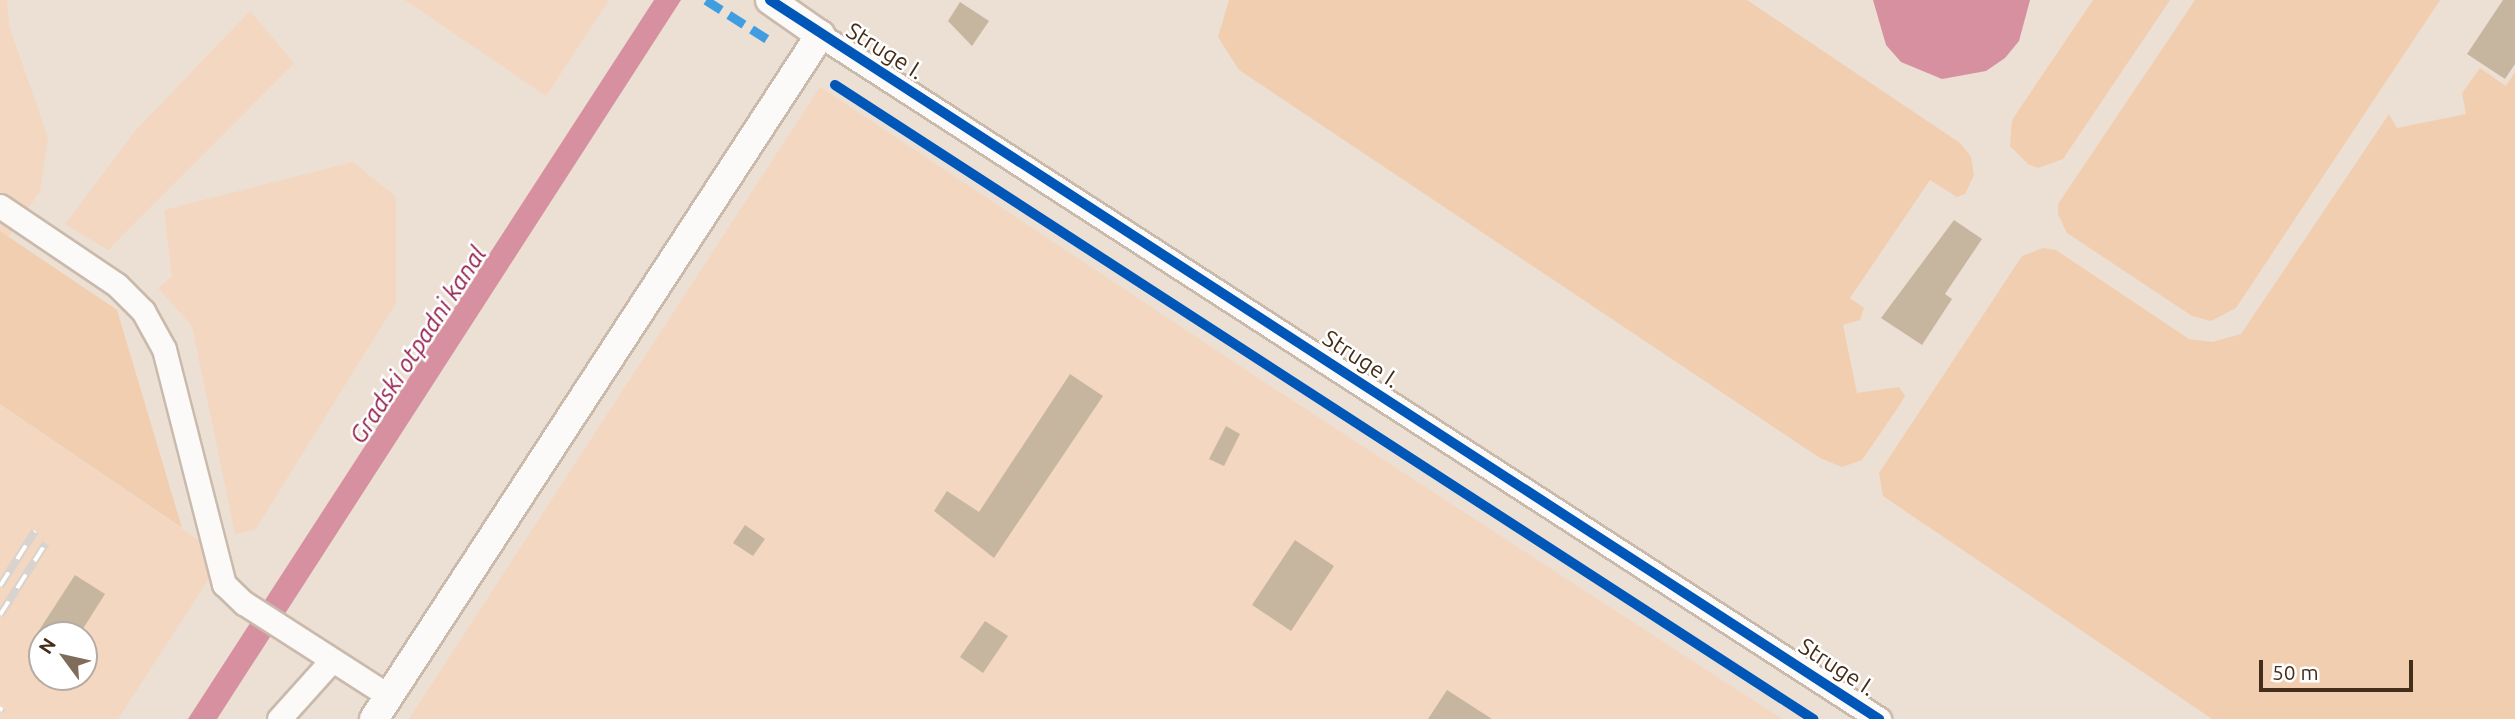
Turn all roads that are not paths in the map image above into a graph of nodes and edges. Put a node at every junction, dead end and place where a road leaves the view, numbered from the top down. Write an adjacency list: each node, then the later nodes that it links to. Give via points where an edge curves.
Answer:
1 (769, 0): 2 (street)
2 (820, 35): 5 (street); 7 (street, Struge I.)
3 (0, 206): 4 (street, via 117,285 143,312 164,349 220,574 244,603)
4 (332, 660): 5 (street); 6 (street)
5 (381, 708)
6 (279, 719)
7 (1878, 719)

